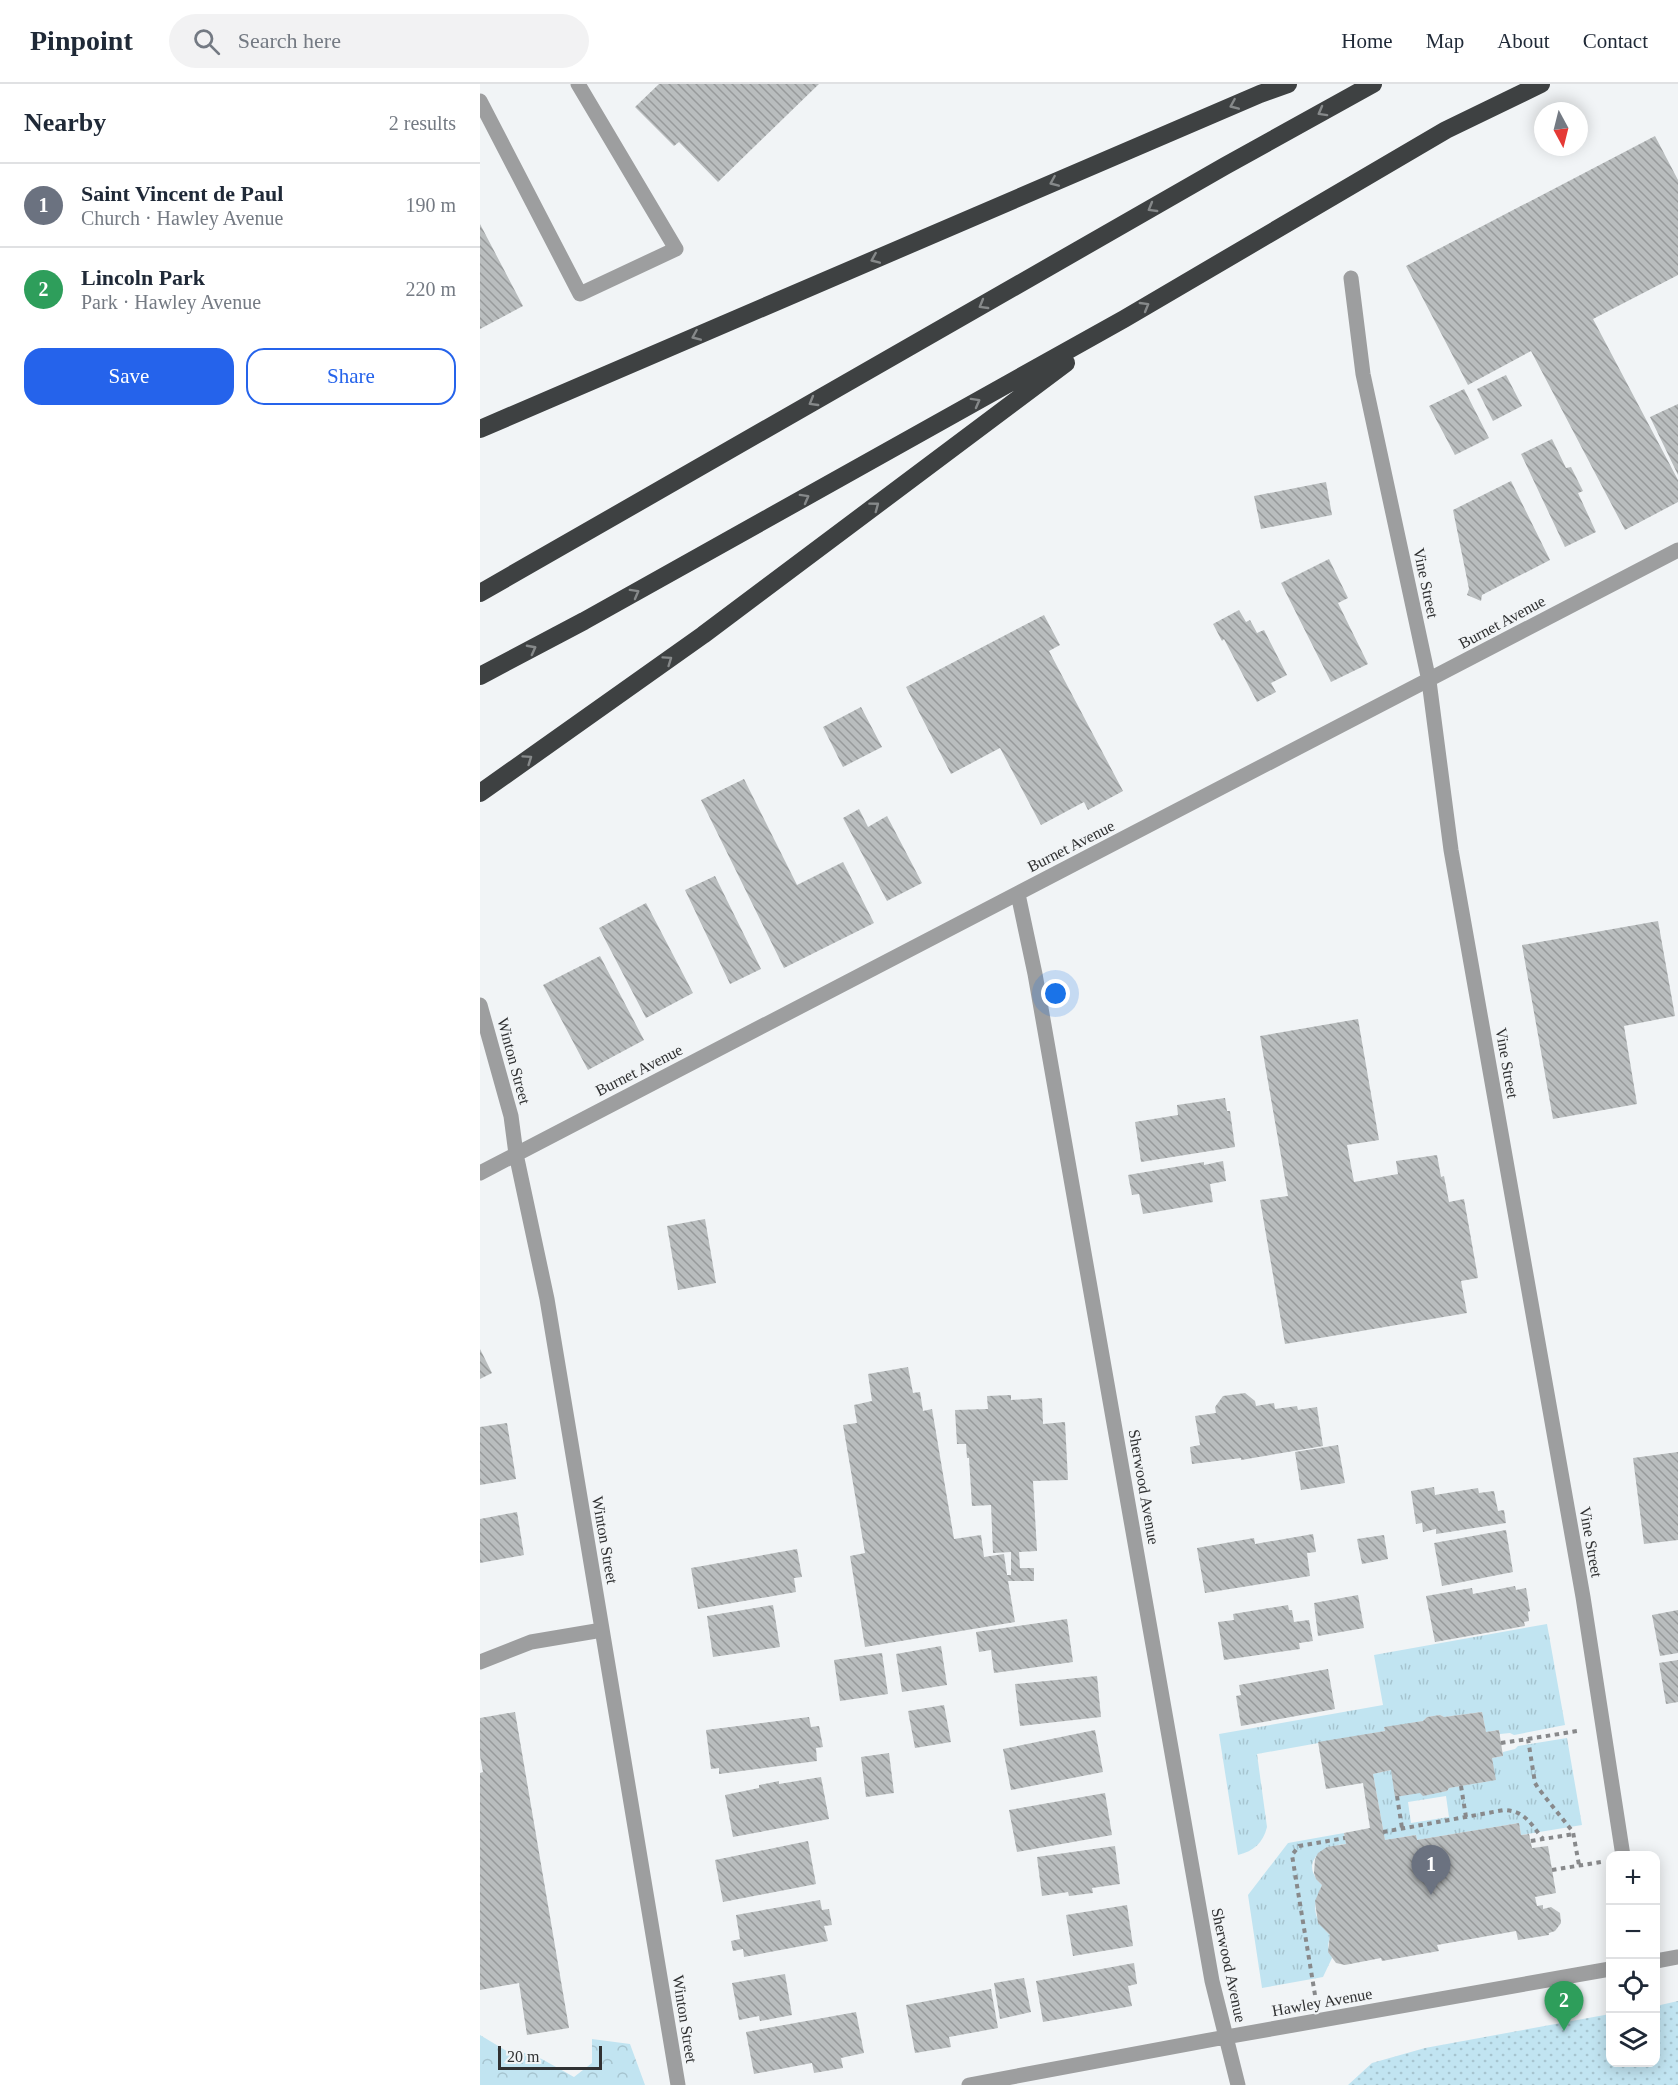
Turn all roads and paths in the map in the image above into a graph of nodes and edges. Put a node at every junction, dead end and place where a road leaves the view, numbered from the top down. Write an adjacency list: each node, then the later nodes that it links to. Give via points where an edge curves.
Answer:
1 (578, 84): 5 (street, via 675,249 580,294)
2 (1288, 84): 8 (highway, one-way to 8)
3 (1373, 84): 10 (highway, one-way to 10)
4 (1541, 84): 7 (highway, one-way to 4, via 1446,130)
5 (480, 101)
6 (1351, 278): 12 (street, Vine Street, via 1363,374)
7 (1124, 319): 11 (highway, one-way to 7); 13 (highway, one-way to 7, via 703,635)
8 (480, 429)
9 (1678, 550): 12 (street, Burnet Avenue)
10 (480, 593)
11 (480, 676)
12 (1429, 681): 14 (street, Burnet Avenue); 32 (street, Vine Street, via 1451,850 1583,1597)
13 (480, 793)
14 (1018, 894): 16 (street, Burnet Avenue); 40 (street, Sherwood Avenue, via 1212,1982)
15 (480, 1005): 16 (street, Winton Street, via 511,1116)
16 (516, 1154): 17 (street, Burnet Avenue); 18 (street, Winton Street, via 547,1299)
17 (480, 1173)
18 (602, 1630): 19 (street, via 531,1642); 41 (street, Winton Street)
19 (480, 1662)
20 (1565, 1733): 21 (path)
21 (1528, 1738): 22 (path); 28 (path, via 1538,1788)
22 (1501, 1743)
23 (1461, 1786): 25 (path)
24 (1397, 1796): 26 (path)
25 (1466, 1817): 26 (path); 30 (path, via 1516,1811)
26 (1402, 1828): 27 (path)
27 (1383, 1832)
28 (1574, 1834): 30 (path); 34 (path)
29 (1345, 1838): 39 (path, via 1299,1846 1292,1855)
30 (1543, 1839): 31 (path)
31 (1531, 1841)
32 (1622, 1851)
33 (1606, 1861): 34 (path)
34 (1579, 1865): 35 (path)
35 (1552, 1870)
36 (1678, 1958): 37 (street)
37 (1660, 1961)
38 (1606, 1971): 39 (street, Hawley Avenue)
39 (1318, 2021): 40 (street, Hawley Avenue)
40 (1226, 2037): 42 (street, Hawley Avenue); 43 (street, Sherwood Avenue)
41 (678, 2085)
42 (969, 2085)
43 (1238, 2085)

